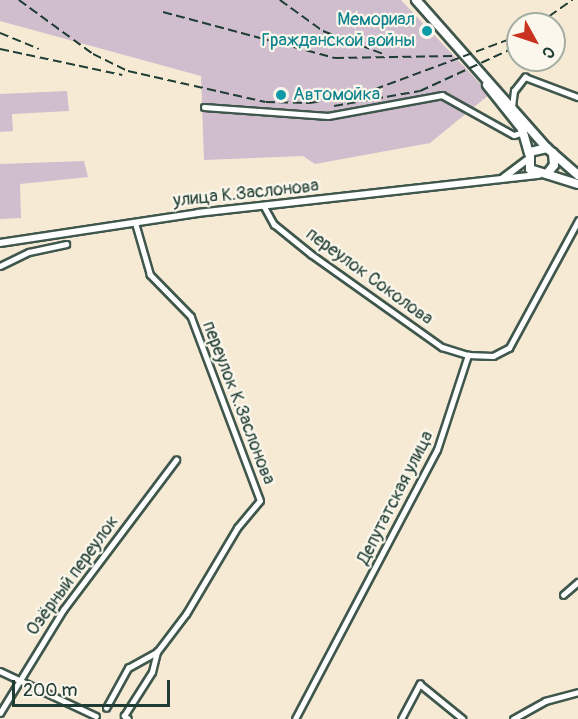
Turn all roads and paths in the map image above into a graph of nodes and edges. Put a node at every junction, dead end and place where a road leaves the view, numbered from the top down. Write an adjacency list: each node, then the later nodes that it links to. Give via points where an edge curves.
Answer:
1 (409, 0): 6 (main road, via 465,58)
2 (416, 0): 5 (main road)
3 (578, 97): 5 (street, via 525,76 514,91)
4 (204, 107): 6 (street, via 328,116 442,95 514,135)
5 (512, 107): 7 (main road)
6 (524, 132): 8 (main road)
7 (550, 151): 8 (main road); 9 (main road, via 554,165); 10 (main road)
8 (528, 157): 9 (main road); 11 (street, улица К.Заслонова)
9 (543, 174): 11 (street, улица К.Заслонова); 12 (main road)
10 (578, 175)
11 (497, 181): 13 (street, улица К.Заслонова)
12 (578, 184)
13 (264, 206): 15 (street, улица К.Заслонова); 21 (street, переулок Соколова, via 274,224 319,260 442,347)
14 (578, 221): 21 (street, via 509,348 493,356)
15 (135, 223): 16 (street, улица К.Заслонова); 25 (street, переулок К.Заслонова, via 150,274 191,317 260,501)
16 (51, 236): 17 (street, улица К.Заслонова); 19 (street)
17 (0, 243)
18 (66, 244): 19 (street)
19 (52, 245): 20 (street)
20 (0, 266)
21 (468, 355): 33 (street, Депутатская улица, via 431,464)
22 (176, 460): 27 (street, Озёрный переулок, via 63,610)
23 (578, 582): 24 (street)
24 (563, 595)
25 (158, 652): 29 (street, переулок К.Заслонова, via 128,668); 32 (street, переулок К.Заслонова, via 152,672)
26 (0, 670): 27 (street)
27 (21, 679): 30 (street, Озёрный переулок); 31 (street)
28 (578, 692): 36 (street, via 545,701)
29 (106, 708)
30 (0, 713)
31 (96, 716)
32 (126, 718)
33 (296, 719)
34 (401, 719): 35 (street, via 420,684)
35 (463, 719)
36 (513, 719)

